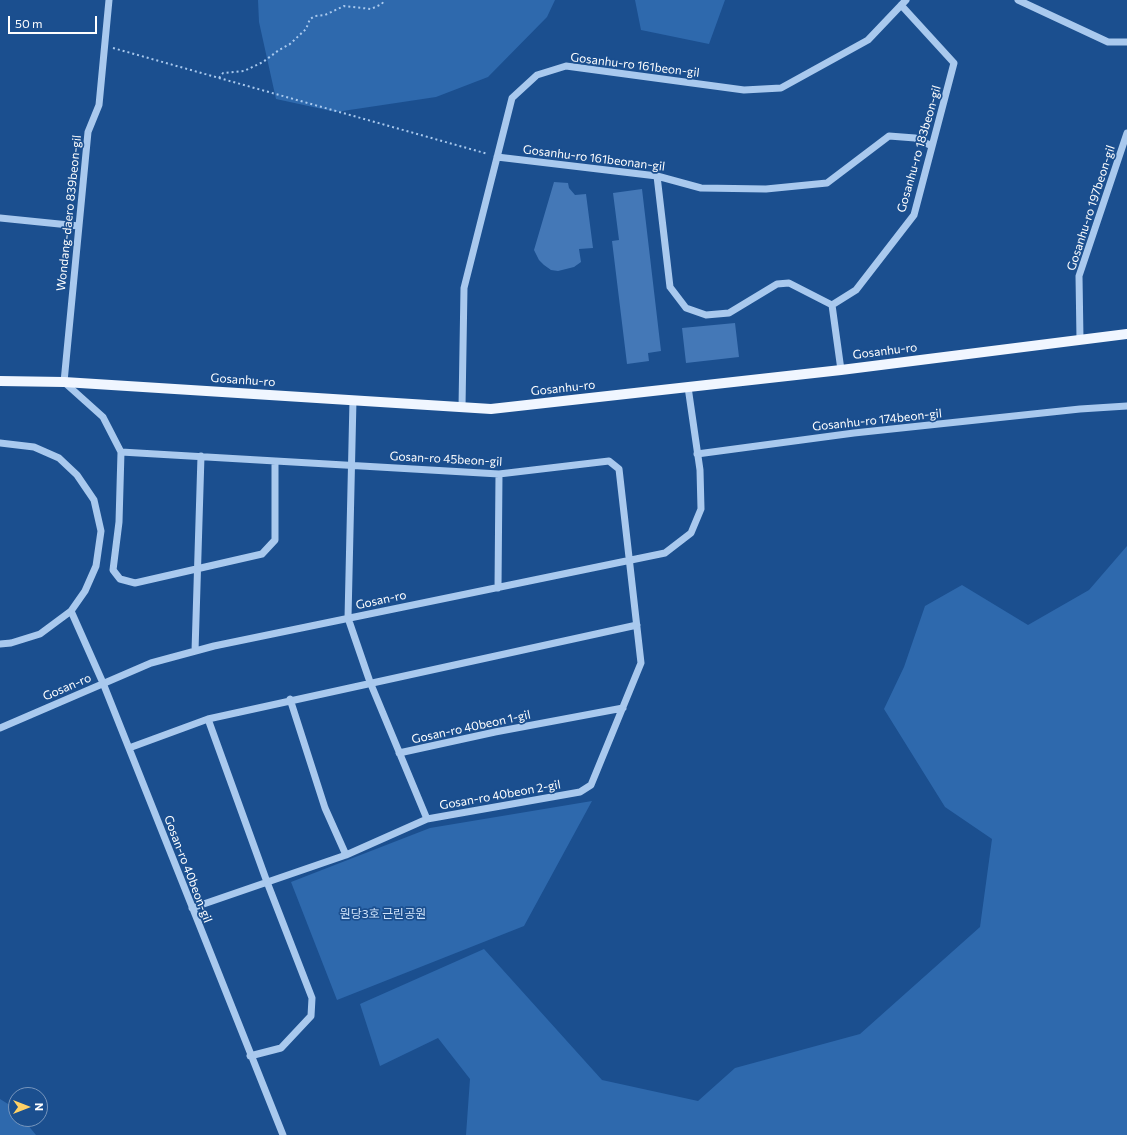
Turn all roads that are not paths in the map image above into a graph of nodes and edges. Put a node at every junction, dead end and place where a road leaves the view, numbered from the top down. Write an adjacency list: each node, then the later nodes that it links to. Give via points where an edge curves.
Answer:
1 (109, 0): 10 (street, Wondang-daero 839beon-gil, via 99,105 88,132)
2 (1018, 0): 4 (street, via 1108,42)
3 (903, 3): 6 (street, Gosanhu-ro 183beon-gil, via 954,63); 7 (street, Gosanhu-ro 161beon-gil, via 868,40 781,88 744,90 566,66 537,75 512,98)
4 (1127, 42)
5 (1127, 133): 13 (street, Gosanhu-ro 197beon-gil, via 1079,276)
6 (932, 146): 8 (street, Gosanhu-ro 161beonan-gil, via 915,138 889,136 827,183 766,189 701,188); 11 (street, Gosanhu-ro 183beon-gil, via 914,215 856,290)
7 (497, 157): 8 (street, Gosanhu-ro 161beonan-gil); 20 (street, Gosanhu-ro 161beon-gil, via 464,288)
8 (657, 176): 11 (street, via 670,287 686,308 706,315 729,313 776,284 789,283)
9 (0, 218): 10 (street)
10 (79, 226): 16 (street, Wondang-daero 839beon-gil)
11 (832, 305): 14 (street)
12 (1127, 334): 13 (main road, Gosanhu-ro)
13 (1080, 340): 14 (main road, Gosanhu-ro)
14 (841, 370): 17 (main road, Gosanhu-ro)
15 (0, 381): 16 (main road, Gosanhu-ro)
16 (64, 382): 18 (main road, Gosanhu-ro); 22 (street, via 104,417)
17 (688, 387): 20 (main road, Gosanhu-ro, via 492,409); 23 (street)
18 (353, 400): 20 (main road, Gosanhu-ro); 26 (street)
19 (1127, 406): 23 (street, Gosanhu-ro 174beon-gil, via 854,433)
20 (462, 407)
21 (0, 443): 31 (street, via 34,446 59,458 77,475 94,500 101,531 96,566 85,591)
22 (121, 452): 24 (street, Gosan-ro 45beon-gil); 29 (street, via 113,570 120,579 135,583)
23 (697, 454): 28 (street, Gosan-ro, via 701,509 691,533 665,553)
24 (201, 456): 25 (street, Gosan-ro 45beon-gil); 29 (street)
25 (275, 460): 26 (street, Gosan-ro 45beon-gil); 29 (street, via 275,540 262,554)
26 (351, 465): 27 (street, Gosan-ro 45beon-gil); 32 (street)
27 (499, 474): 28 (street, Gosan-ro 45beon-gil, via 609,460 619,469); 30 (street)
28 (629, 561): 30 (street, Gosan-ro); 33 (street, Gosan-ro 40beon 2-gil)
29 (199, 569): 35 (street)
30 (498, 588): 32 (street, Gosan-ro)
31 (71, 611): 34 (street, via 40,634); 37 (street, Gosan-ro 40beon-gil)
32 (348, 618): 35 (street, Gosan-ro); 36 (street, Gosan-ro 40beon 1-gil)
33 (637, 625): 36 (street); 39 (street, Gosan-ro 40beon 2-gil, via 641,663)
34 (0, 644)
35 (195, 651): 37 (street, Gosan-ro, via 151,663)
36 (370, 682): 38 (street); 43 (street, Gosan-ro 40beon 1-gil)
37 (103, 683): 41 (street, Gosan-ro); 42 (street, Gosan-ro 40beon-gil)
38 (290, 700): 40 (street); 45 (street, via 326,808)
39 (623, 708): 43 (street, Gosan-ro 40beon 1-gil); 44 (street, Gosan-ro 40beon 2-gil, via 591,785 580,792)
40 (208, 718): 42 (street); 46 (street)
41 (0, 728)
42 (129, 748): 47 (street, Gosan-ro 40beon-gil)
43 (400, 753): 44 (street)
44 (427, 819): 45 (street, Gosan-ro 40beon 2-gil)
45 (346, 855): 46 (street, Gosan-ro 40beon 2-gil)
46 (267, 882): 47 (street, Gosan-ro 40beon 2-gil); 48 (street, via 312,998 311,1016 281,1048)
47 (192, 908): 48 (street, Gosan-ro 40beon-gil)
48 (250, 1056): 49 (street, Gosan-ro 40beon-gil)
49 (282, 1135)

